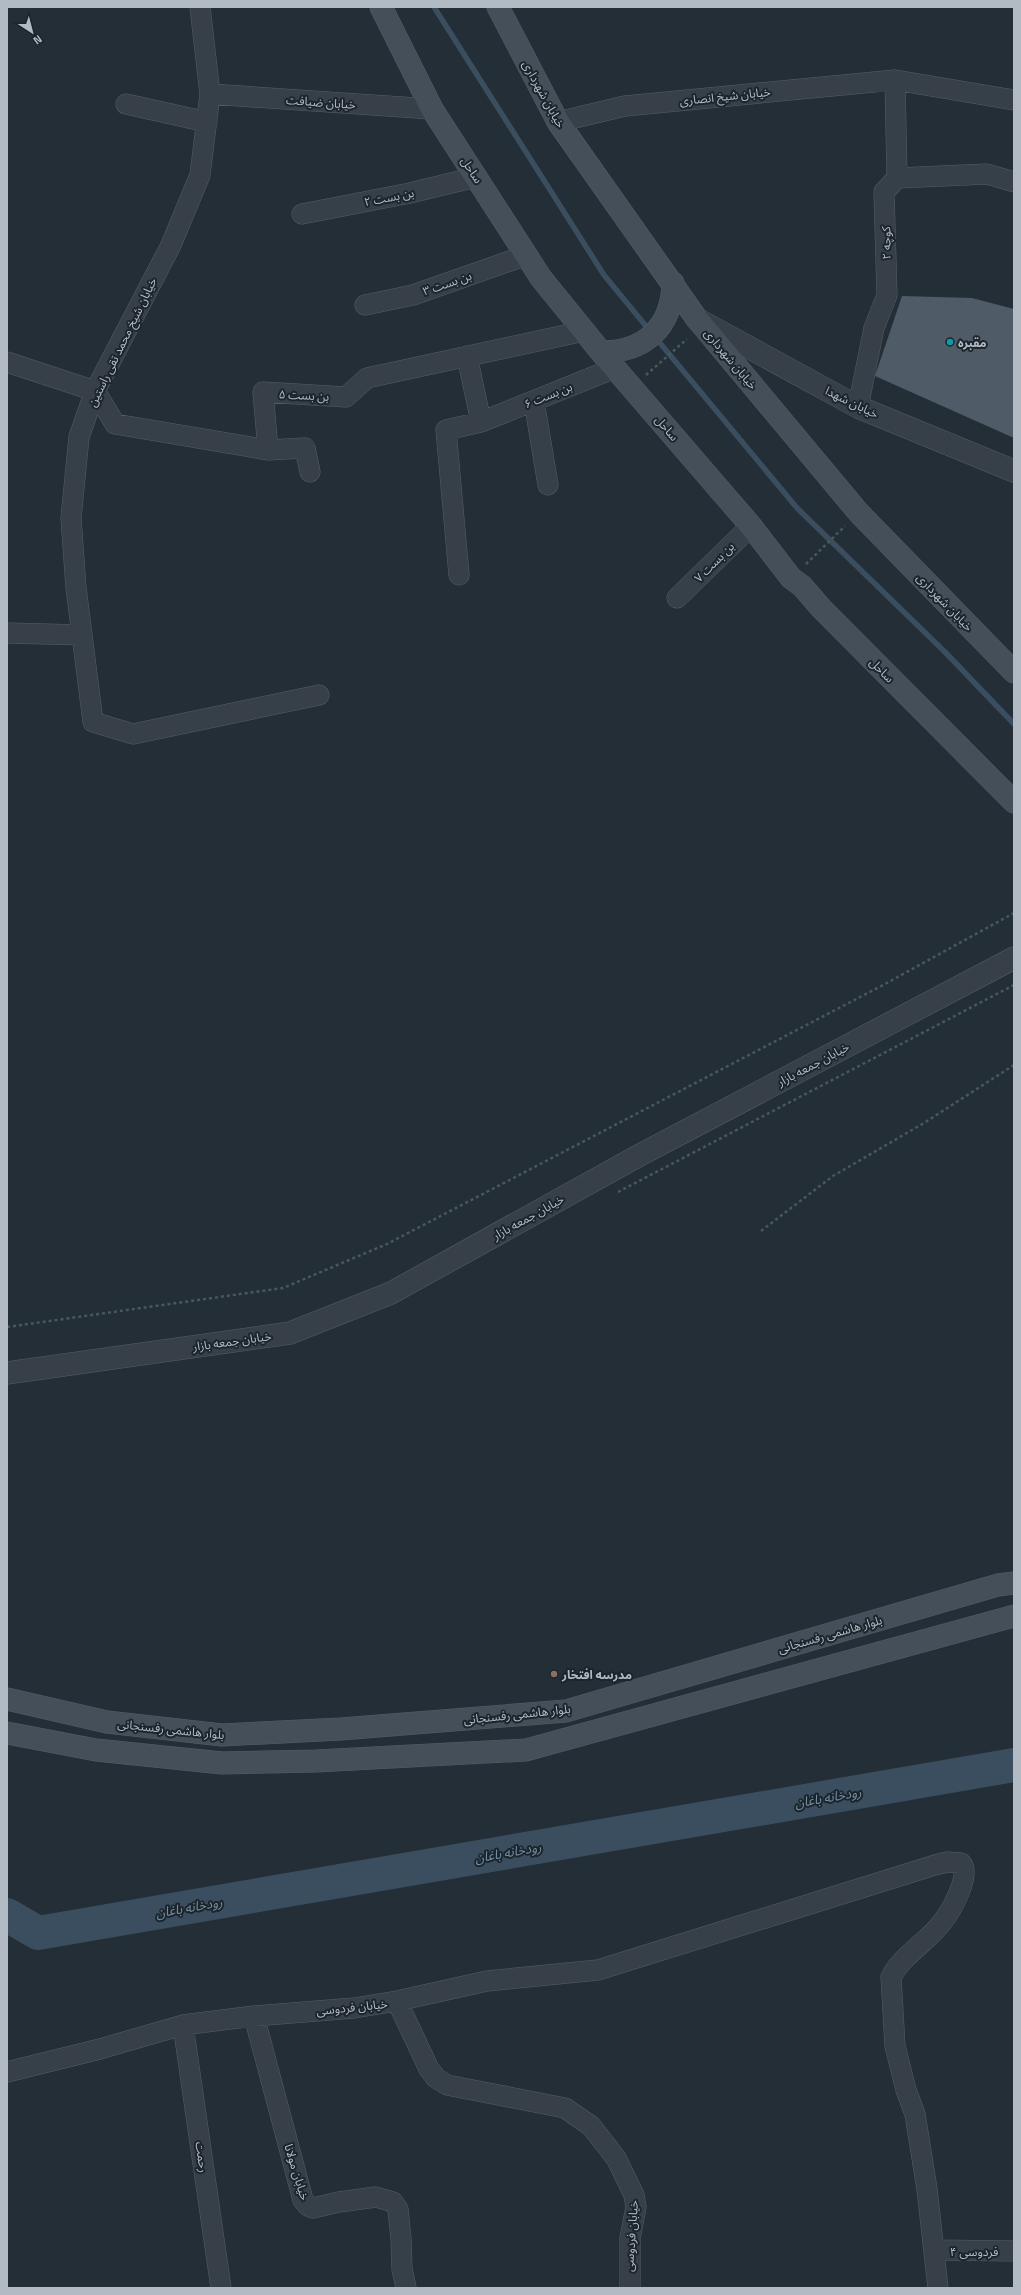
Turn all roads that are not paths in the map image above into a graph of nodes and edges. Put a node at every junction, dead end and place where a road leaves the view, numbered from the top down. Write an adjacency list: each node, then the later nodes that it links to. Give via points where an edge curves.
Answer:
1 (200, 7): 5 (street, خیابان شیخ محمد تقی راستین)
2 (382, 7): 8 (main road, ساحل)
3 (498, 7): 10 (main road, خیابان شهرداری)
4 (894, 80): 6 (street, خیابان شیخ انصاری); 10 (street, خیابان شیخ انصاری, via 625,106); 12 (street)
5 (210, 94): 8 (street, خیابان ضیافت); 9 (street, خیابان شیخ محمد تقی راستین)
6 (1014, 100)
7 (126, 104): 9 (street)
8 (432, 110): 11 (main road, ساحل)
9 (207, 122): 24 (street, خیابان شیخ محمد تقی راستین, via 200,175 171,245)
10 (558, 122): 16 (main road, خیابان شهرداری)
11 (476, 177): 14 (street, بن بست ۲); 15 (main road, ساحل)
12 (897, 178): 13 (street, via 987,174); 26 (street, کوچه ۲, via 884,192 887,295 874,328)
13 (1014, 182)
14 (302, 214)
15 (527, 255): 17 (street, بن بست ۳, via 413,294); 19 (main road, ساحل, via 541,278)
16 (673, 283): 18 (main road, خیابان شهرداری); 20 (main road, via 669,311 653,334 629,349)
17 (365, 305)
18 (700, 322): 26 (street, خیابان شهدا); 37 (main road, خیابان شهرداری, via 859,513)
19 (584, 330): 20 (main road, ساحل); 21 (street, بن بست ۵)
20 (601, 352): 23 (main road, ساحل)
21 (467, 356): 27 (street); 28 (street, بن بست ۵, via 367,378 346,397 263,392)
22 (7, 362): 24 (street)
23 (615, 368): 25 (street, بن بست ۶); 32 (main road, ساحل)
24 (95, 392): 28 (street, via 115,424); 36 (street, خیابان شیخ محمد تقی راستین, via 79,437 71,518)
25 (534, 401): 27 (street, بن بست ۶); 31 (street)
26 (858, 407): 29 (street, خیابان شهدا)
27 (481, 422): 33 (street, بن بست ۶, via 446,430)
28 (268, 450): 30 (street, via 305,448)
29 (1014, 471)
30 (310, 472)
31 (548, 484)
32 (751, 526): 34 (street, بن بست ۷); 39 (main road, ساحل, via 791,578 802,586)
33 (459, 575)
34 (677, 598)
35 (7, 633): 36 (street)
36 (82, 635): 38 (street, خیابان شیخ محمد تقی راستین, via 93,722 134,734)
37 (1014, 672)
38 (319, 695)
39 (1014, 802)
40 (1014, 958): 41 (street, خیابان جمعه بازار, via 638,1156 391,1293 290,1333)
41 (7, 1373)
42 (1014, 1583): 46 (main road, بلوار هاشمی رفسنجانی, via 998,1585 566,1711 340,1729)
43 (1014, 1616): 47 (main road, via 526,1750 316,1761)
44 (7, 1699): 46 (main road, بلوار هاشمی رفسنجانی, via 107,1722)
45 (7, 1732): 47 (main road, via 96,1750)
46 (222, 1735): 47 (main road)
47 (222, 1763)
48 (397, 2002): 49 (street, خیابان فردوسی); 52 (street, via 487,1981 598,1970 935,1865 961,1863 965,1875 943,1922 911,1951 895,1968 891,1977 895,2046 915,2114); 56 (street, خیابان فردوسی, via 429,2069 436,2078 447,2085 565,2108 591,2126 601,2138 627,2177 634,2195 636,2207 630,2238)
49 (254, 2016): 50 (street, خیابان فردوسی); 55 (street, خیابان مولانا, via 303,2200 313,2208 376,2197 393,2202 398,2209 402,2269)
50 (183, 2025): 51 (street, خیابان فردوسی); 54 (street, رحمت)
51 (7, 2072)
52 (934, 2250): 53 (street, فردوسی ۴); 57 (street)
53 (1014, 2251)
54 (221, 2288)
55 (406, 2288)
56 (630, 2288)
57 (938, 2288)

